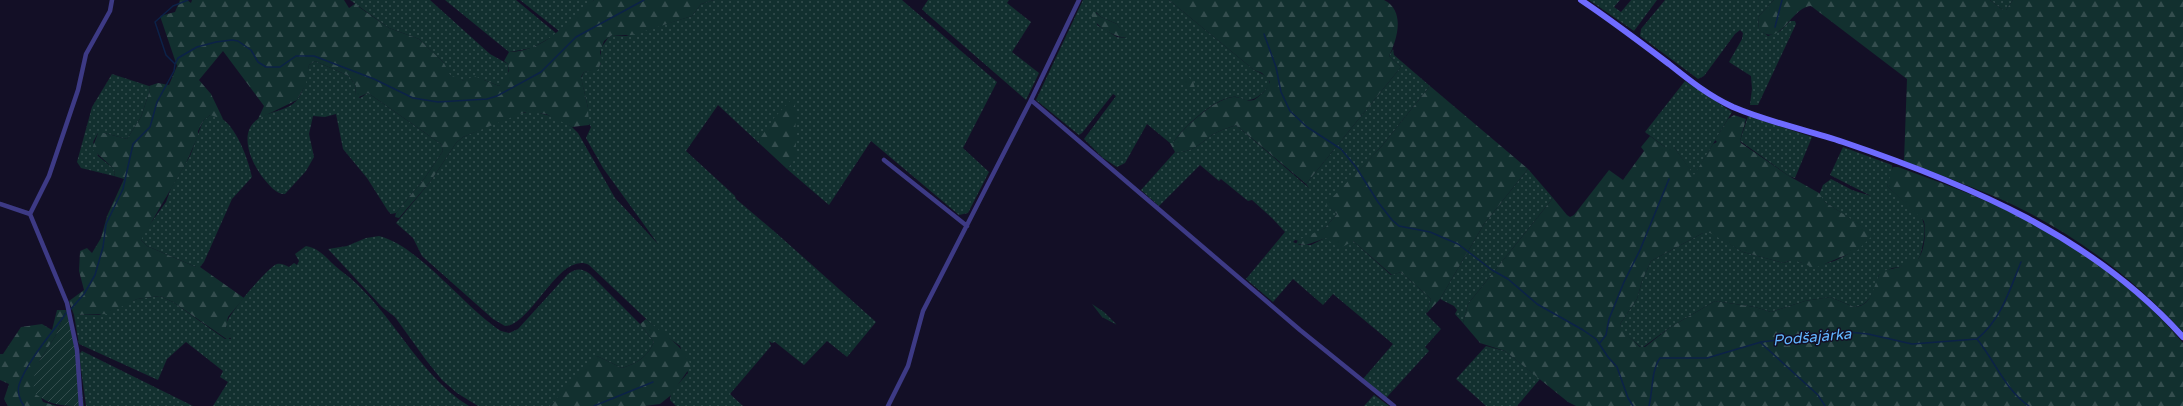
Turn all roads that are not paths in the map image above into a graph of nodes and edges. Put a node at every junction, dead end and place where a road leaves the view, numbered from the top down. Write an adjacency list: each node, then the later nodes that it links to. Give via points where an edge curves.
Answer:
1 (112, 0): 7 (street, via 110,11 86,54 78,90 49,176)
2 (1581, 0): 9 (main road, via 1698,86 1732,106 1863,149 1990,199 2047,228 2088,253 2129,284)
3 (1076, 1): 4 (street)
4 (1031, 100): 8 (street); 12 (street, via 1300,330)
5 (884, 160): 8 (street)
6 (0, 204): 7 (street)
7 (30, 214): 10 (street, via 67,303 77,350)
8 (966, 226): 11 (street, via 923,311 908,366)
9 (2183, 337)
10 (81, 406)
11 (888, 406)
12 (1394, 406)

